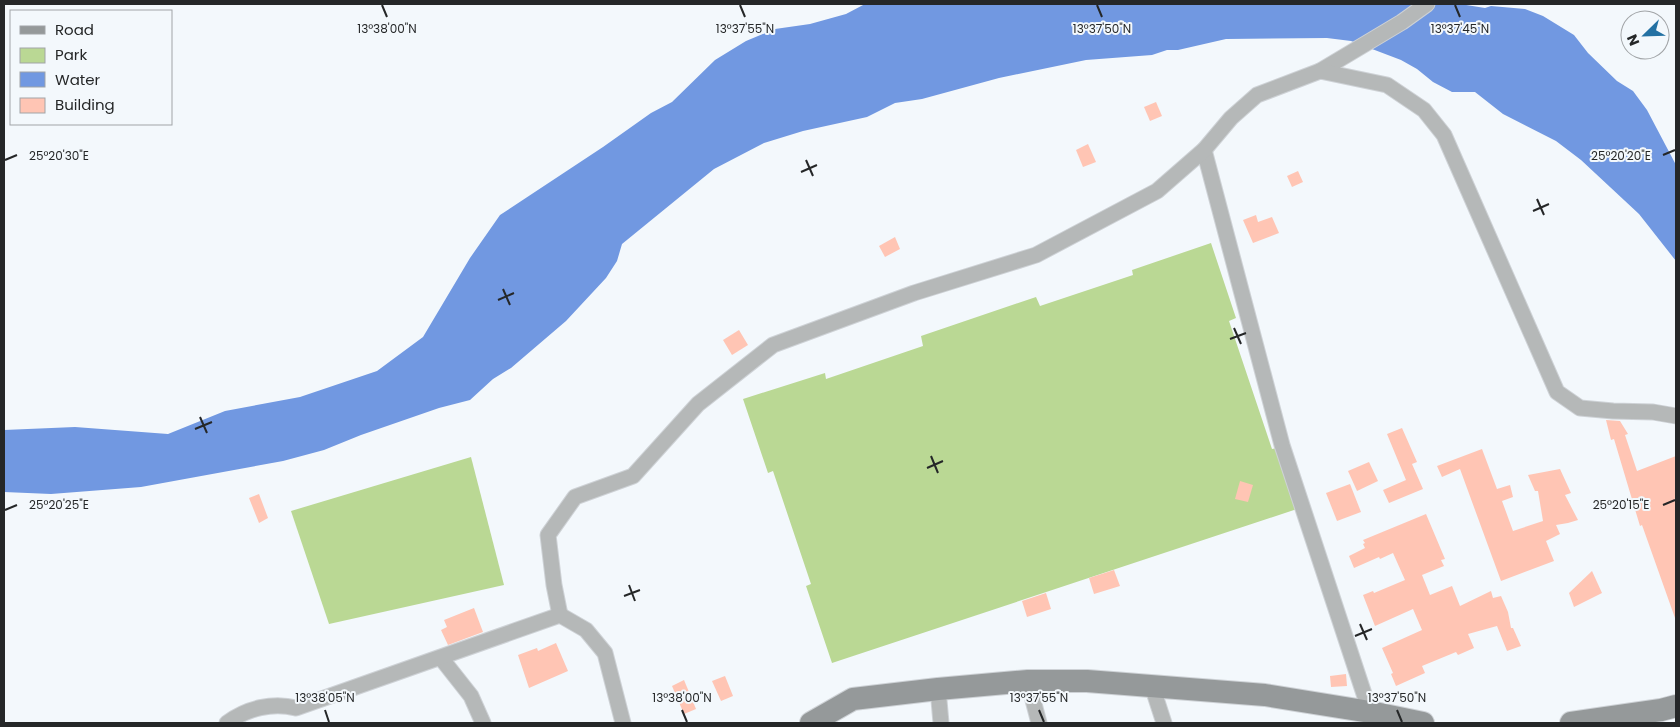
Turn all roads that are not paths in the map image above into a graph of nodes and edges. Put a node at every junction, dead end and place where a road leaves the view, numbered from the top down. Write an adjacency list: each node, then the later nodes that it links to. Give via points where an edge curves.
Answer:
1 (1427, 4): 2 (street)
2 (1320, 71): 3 (street, via 1257,95 1231,118); 4 (street, via 1388,85 1424,110 1444,135 1557,392 1580,408)
3 (1204, 150): 5 (street, via 1157,191 1036,255 914,293 773,345 698,404 633,476 575,497 548,535); 10 (street, via 1282,445)
4 (1676, 416)
5 (560, 615): 6 (street); 14 (street, via 586,630 605,653)
6 (441, 658): 12 (street, via 296,708 282,705 256,708); 13 (street, via 471,696)
7 (1028, 680): 8 (street); 9 (street); 17 (street)
8 (1152, 686): 10 (street, via 1265,695); 18 (street)
9 (938, 689): 15 (street, via 853,699); 16 (street)
10 (1370, 712): 19 (street)
11 (1666, 713): 20 (street)
12 (227, 723)
13 (483, 723)
14 (622, 723)
15 (812, 723)
16 (941, 723)
17 (1039, 723)
18 (1164, 723)
19 (1423, 723)
20 (1571, 723)

